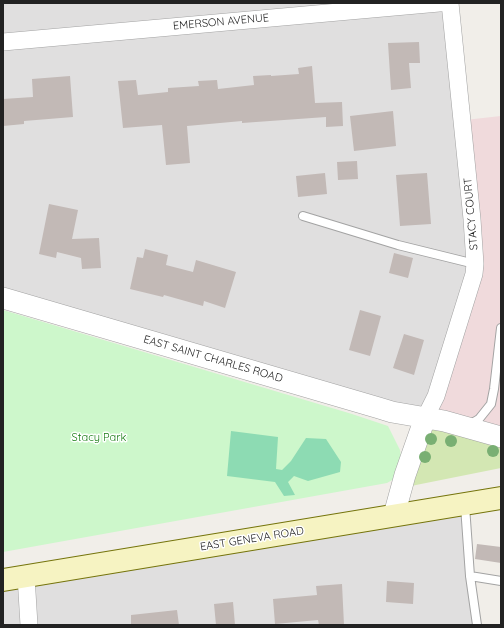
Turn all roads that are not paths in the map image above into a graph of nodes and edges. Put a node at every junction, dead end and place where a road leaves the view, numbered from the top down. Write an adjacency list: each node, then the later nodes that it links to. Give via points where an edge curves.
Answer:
1 (439, 3): 3 (street, EMERSON AVENUE)
2 (450, 3): 6 (street, STACY COURT)
3 (323, 8): 4 (street, EMERSON AVENUE)
4 (3, 42)
5 (303, 216): 6 (lane, via 398,245)
6 (475, 264): 10 (street, STACY COURT, via 436,396)
7 (3, 298): 10 (street, EAST SAINT CHARLES ROAD, via 385,410)
8 (501, 328): 9 (lane)
9 (498, 389): 11 (lane, via 491,404 479,419)
10 (425, 418): 11 (street, EAST SAINT CHARLES ROAD); 15 (street)
11 (466, 427): 12 (street, EAST SAINT CHARLES ROAD)
12 (501, 437)
13 (501, 498): 14 (main road, EAST GENEVA ROAD)
14 (464, 503): 15 (main road, EAST GENEVA ROAD); 17 (lane)
15 (394, 515): 16 (main road, EAST GENEVA ROAD)
16 (26, 576): 18 (main road, EAST GENEVA ROAD); 20 (street)
17 (470, 576): 19 (lane); 21 (lane)
18 (3, 580)
19 (501, 581)
20 (29, 625)
21 (476, 625)

